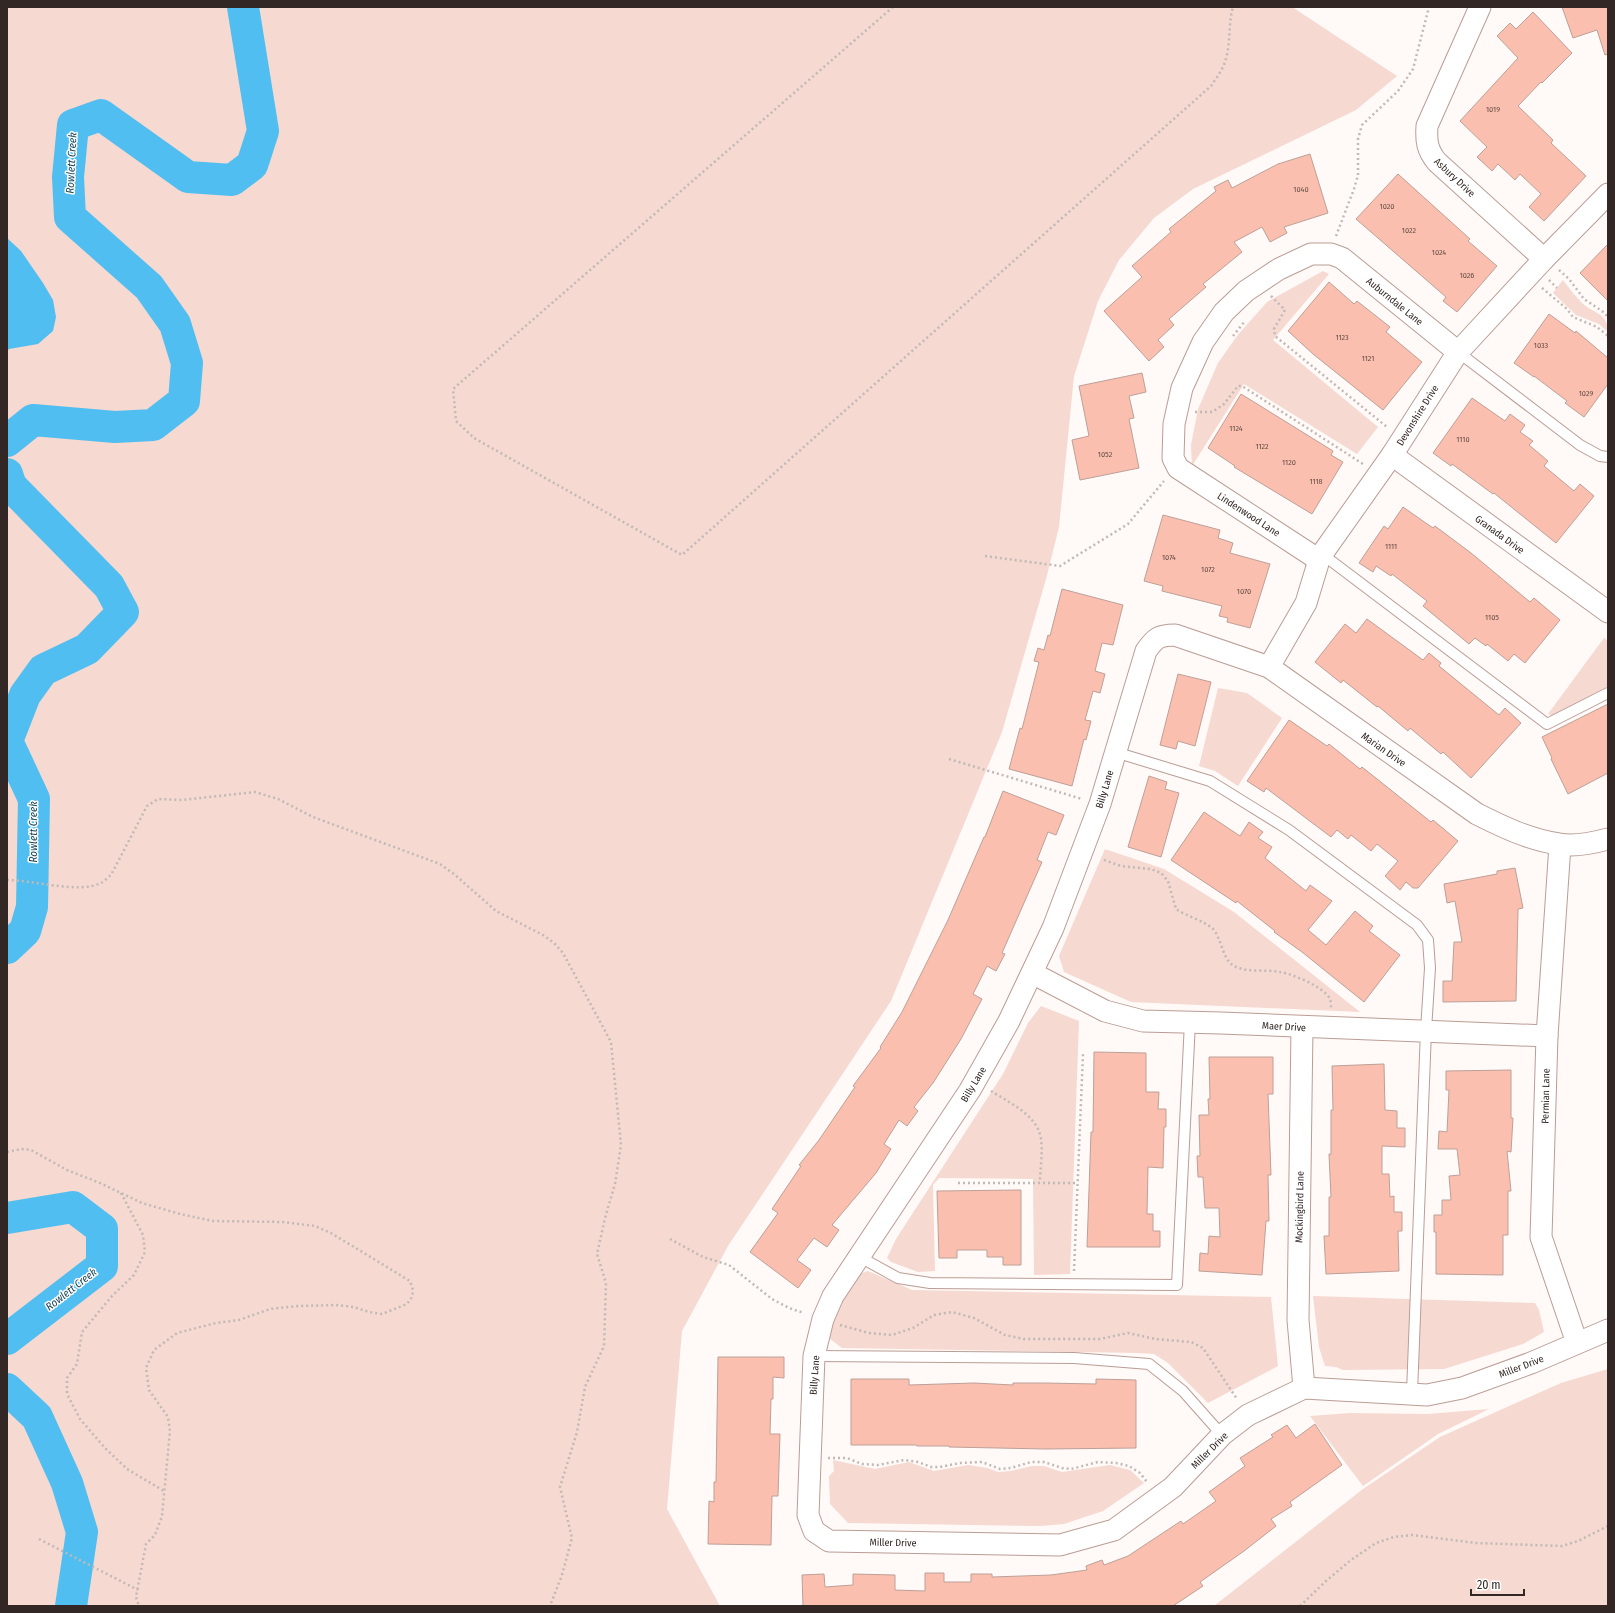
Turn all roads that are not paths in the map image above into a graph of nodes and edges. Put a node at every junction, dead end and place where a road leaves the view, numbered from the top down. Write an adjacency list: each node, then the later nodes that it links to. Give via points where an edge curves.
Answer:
1 (1480, 7): 3 (street, Asbury Drive, via 1427,126 1426,140 1430,154 1437,162)
2 (1608, 194): 3 (street, Devonshire Drive)
3 (1551, 264): 4 (street, Devonshire Drive, via 1528,276)
4 (1458, 352): 5 (street, Devonshire Drive); 6 (lane, via 1580,445 1600,456); 7 (street, Auburndale Lane, via 1342,258 1331,254 1311,254 1279,269 1246,291 1224,312 1203,342 1182,388 1174,424 1173,458)
5 (1392, 455): 8 (street, Devonshire Drive); 9 (street, Granada Drive)
6 (1608, 457)
7 (1178, 468): 8 (street, Lindenwood Lane)
8 (1321, 557): 11 (street, Devonshire Drive, via 1306,603); 12 (lane, via 1547,724)
9 (1608, 612)
10 (1164, 635): 11 (street, Marian Drive, via 1176,634); 13 (street, Billy Lane, via 1153,640 1146,651)
11 (1269, 667): 15 (street, Marian Drive, via 1476,814 1512,831)
12 (1608, 693)
13 (1115, 752): 16 (street, Billy Lane, via 1087,839 1053,928); 19 (lane, via 1210,781 1289,830 1417,925 1428,940 1430,968)
14 (1608, 839): 15 (street, Marian Drive, via 1589,844)
15 (1560, 845): 20 (street, Permian Lane)
16 (1032, 973): 17 (street, Maer Drive, via 1105,1011 1143,1021); 21 (street, Billy Lane, via 1009,1021 970,1090)
17 (1190, 1022): 18 (street, Maer Drive); 21 (lane, via 1177,1285 930,1283 898,1278)
18 (1302, 1026): 19 (street, Maer Drive); 25 (street, Mockingbird Lane, via 1298,1320)
19 (1426, 1030): 20 (street, Maer Drive); 26 (lane)
20 (1546, 1036): 23 (street, Permian Lane, via 1542,1237)
21 (858, 1256): 24 (street, Billy Lane, via 833,1296 823,1320)
22 (1608, 1330): 23 (street, Miller Drive)
23 (1577, 1343): 26 (street, Miller Drive, via 1462,1388 1428,1395)
24 (814, 1356): 27 (lane, via 1074,1358 1149,1364 1183,1391); 28 (street, Billy Lane, via 808,1515)
25 (1304, 1388): 26 (street, Miller Drive); 27 (street, Miller Drive, via 1248,1414)
26 (1412, 1393)
27 (1222, 1435): 28 (street, Miller Drive, via 1173,1487 1114,1530 1060,1545 829,1540)
28 (814, 1531)

